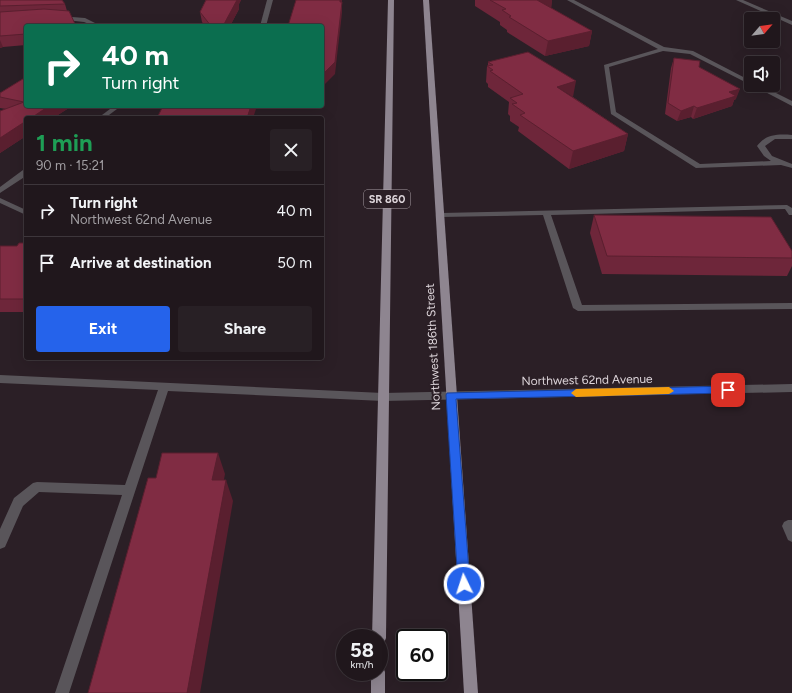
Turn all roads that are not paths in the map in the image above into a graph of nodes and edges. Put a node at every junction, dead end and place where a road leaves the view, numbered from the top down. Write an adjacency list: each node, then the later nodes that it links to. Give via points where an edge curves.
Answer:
1 (270, 0): 9 (street)
2 (391, 0): 31 (main road, SR 860)
3 (426, 0): 25 (main road, Northwest 186th Street)
4 (570, 0): 10 (street)
5 (739, 0): 7 (street)
6 (54, 17): 8 (street, via 85,20)
7 (792, 22)
8 (94, 24)
9 (264, 24)
10 (663, 49): 11 (street, via 691,52); 17 (street, via 606,66 613,113 699,166)
11 (744, 79)
12 (769, 92): 13 (street)
13 (792, 104)
14 (115, 108): 15 (street)
15 (104, 116)
16 (792, 137): 17 (street, via 771,137 761,146 770,158)
17 (781, 163): 18 (street)
18 (792, 166)
19 (24, 173): 20 (street)
20 (0, 191)
21 (0, 200): 22 (street)
22 (24, 212)
23 (546, 212): 24 (street, via 787,207); 25 (street); 26 (street, via 578,308)
24 (792, 213)
25 (440, 215): 30 (main road, Northwest 186th Street)
26 (792, 306)
27 (0, 379): 28 (street, Northwest 62nd Avenue)
28 (164, 387): 31 (street, Northwest 62nd Avenue); 32 (street)
29 (792, 388): 30 (street, Northwest 62nd Avenue)
30 (451, 395): 31 (street, Northwest 62nd Avenue); 40 (main road, Northwest 186th Street)
31 (383, 397): 36 (main road, SR 860)
32 (129, 490): 35 (street, via 37,487 18,502); 38 (street)
33 (792, 526): 34 (street, via 788,526)
34 (792, 536)
35 (0, 543)
36 (379, 629)
37 (378, 681): 39 (main road)
38 (62, 693)
39 (378, 693)
40 (471, 693)

